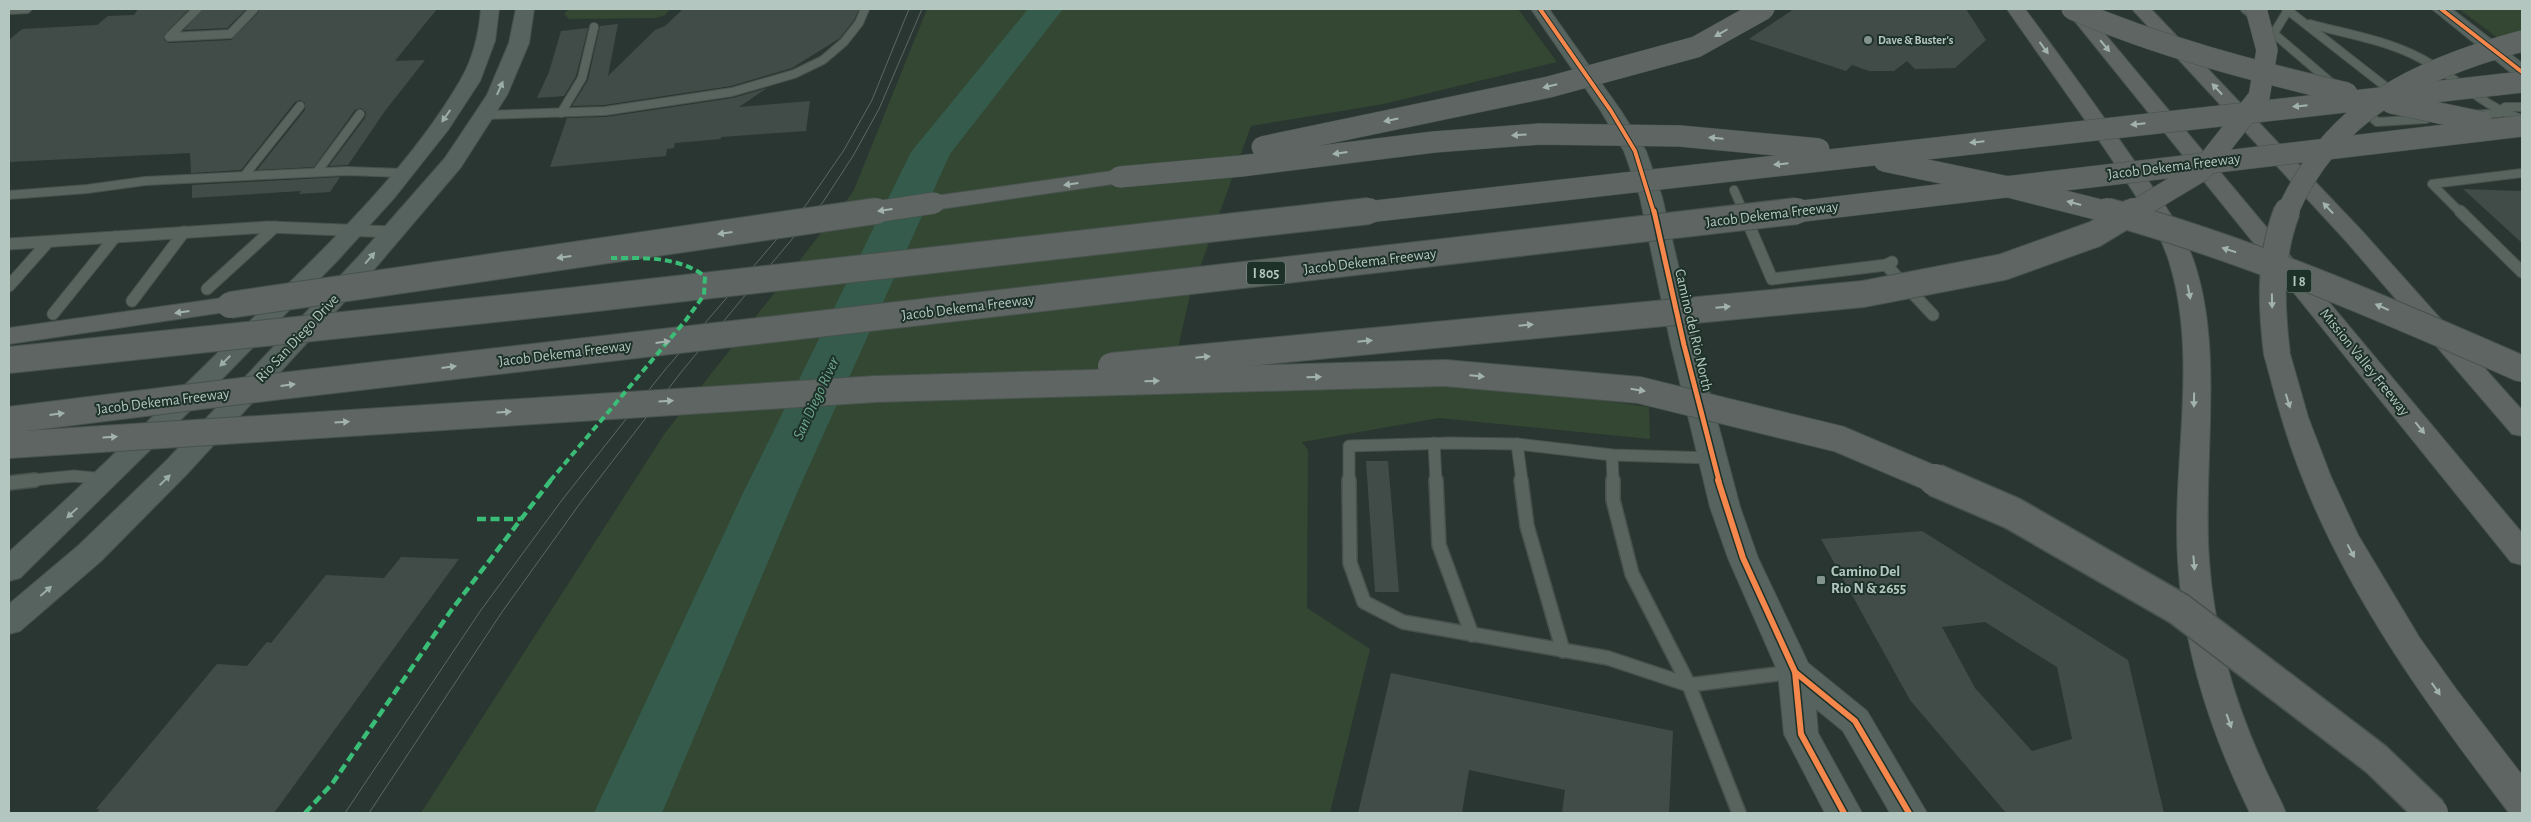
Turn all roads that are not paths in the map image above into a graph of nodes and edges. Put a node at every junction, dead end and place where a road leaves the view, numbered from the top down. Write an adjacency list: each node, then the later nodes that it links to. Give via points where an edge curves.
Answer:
1 (27, 9): 15 (lane)
2 (197, 9): 3 (lane, via 169,36 230,34)
3 (254, 9)
4 (490, 9): 33 (main road, one-way to 33, via 487,42 465,89)
5 (525, 9): 28 (main road, Rio San Diego Drive, one-way to 5, via 497,95 519,43)
6 (865, 9): 25 (lane, via 844,42 823,60 794,74 732,92 604,111)
7 (1540, 9): 64 (main road, Camino del Rio North, via 1635,151 1651,197)
8 (1764, 9): 36 (highway, one-way to 36, bridge, via 1696,46 1548,87)
9 (2016, 9): 78 (highway, one-way to 78, via 2091,111 2145,194 2180,260 2193,315 2195,352 2193,540 2197,600 2219,692)
10 (2073, 9): 31 (highway, bridge, via 2145,37 2303,83 2406,107); 67 (highway, Mission Valley Freeway / I 8, one-way to 67)
11 (2141, 9): 43 (highway, one-way to 11)
12 (2245, 9): 19 (lane)
13 (2256, 9): 56 (highway, one-way to 13, bridge, via 1863,294 2003,267 2095,234 2201,171 2259,98 2267,50)
14 (2440, 9): 21 (main road)
15 (9, 10)
16 (2287, 10): 17 (lane); 19 (lane)
17 (2304, 23): 26 (lane, via 2398,48 2421,58); 29 (lane)
18 (594, 27): 25 (lane, via 582,78)
19 (2274, 33): 29 (lane, via 2377,122)
20 (2522, 41): 74 (highway, one-way to 74, bridge, via 2449,64 2400,85 2360,112 2331,139 2307,171 2287,209 2276,246 2272,285 2274,329 2286,396 2324,499 2387,613 2436,690)
21 (2522, 72)
22 (2522, 82): 54 (highway, one-way to 54, bridge, via 561,302)
23 (300, 106): 35 (lane)
24 (2522, 106): 26 (lane, via 2505,107)
25 (561, 113): 28 (lane)
26 (2500, 113): 29 (lane); 30 (lane)
27 (360, 114): 32 (lane)
28 (484, 116): 42 (main road, Rio San Diego Drive, via 453,162)
29 (2426, 119)
30 (2522, 119)
31 (2522, 128): 58 (highway, Jacob Dekema Freeway / I 805, one-way to 31, bridge)
32 (317, 172): 33 (lane); 35 (lane)
33 (402, 173): 40 (main road)
34 (2522, 173): 47 (lane, via 2432,184)
35 (244, 176): 38 (lane, via 145,181)
36 (1119, 177): 53 (highway, one-way to 53, bridge); 55 (highway, one-way to 36, bridge, via 2374,304 2141,221 2019,189 1843,153 1696,136 1539,134 1404,145)
37 (1734, 190): 52 (lane, via 1772,279 1889,263)
38 (9, 195)
39 (275, 227): 40 (lane); 41 (lane); 49 (lane)
40 (352, 231): 42 (lane); 65 (main road, one-way to 65)
41 (184, 232): 44 (lane); 50 (lane)
42 (393, 232): 69 (main road, Rio San Diego Drive, one-way to 42, via 90,553 177,467)
43 (2354, 236): 57 (highway); 59 (highway)
44 (115, 237): 45 (lane); 51 (lane)
45 (48, 242): 46 (lane); 48 (lane)
46 (9, 244)
47 (2522, 272)
48 (9, 286)
49 (207, 289)
50 (132, 301)
51 (53, 314)
52 (1933, 315)
53 (9, 336)
54 (9, 360)
55 (2522, 369)
56 (876, 389): 61 (highway, one-way to 56, bridge); 79 (highway, one-way to 79, bridge, via 1445,373 1639,390 1839,439 2012,513 2179,609 2376,759)
57 (2522, 403)
58 (9, 420)
59 (2522, 428)
60 (1434, 443): 62 (lane); 70 (lane, via 1439,545); 70 (lane, via 1349,446 1350,563 1364,602 1403,622)
61 (9, 444)
62 (1517, 444): 63 (lane); 71 (lane, via 1527,526)
63 (1612, 455): 64 (lane); 73 (lane, via 1613,500 1632,574)
64 (1711, 458): 72 (main road, Camino del Rio North, via 1743,558)
65 (106, 480): 66 (lane, via 74,476); 68 (main road, one-way to 68)
66 (9, 483)
67 (2522, 554)
68 (9, 570)
69 (9, 622)
70 (1472, 635): 71 (lane)
71 (1563, 651): 73 (lane, via 1608,658)
72 (1795, 672): 73 (lane); 76 (main road, Camino del Rio North, via 1802,734); 77 (main road, Camino del Rio North, via 1855,721)
73 (1689, 685): 75 (lane)
74 (2522, 802)
75 (1740, 813)
76 (1844, 813)
77 (1909, 813)
78 (2268, 813)
79 (2432, 813)

